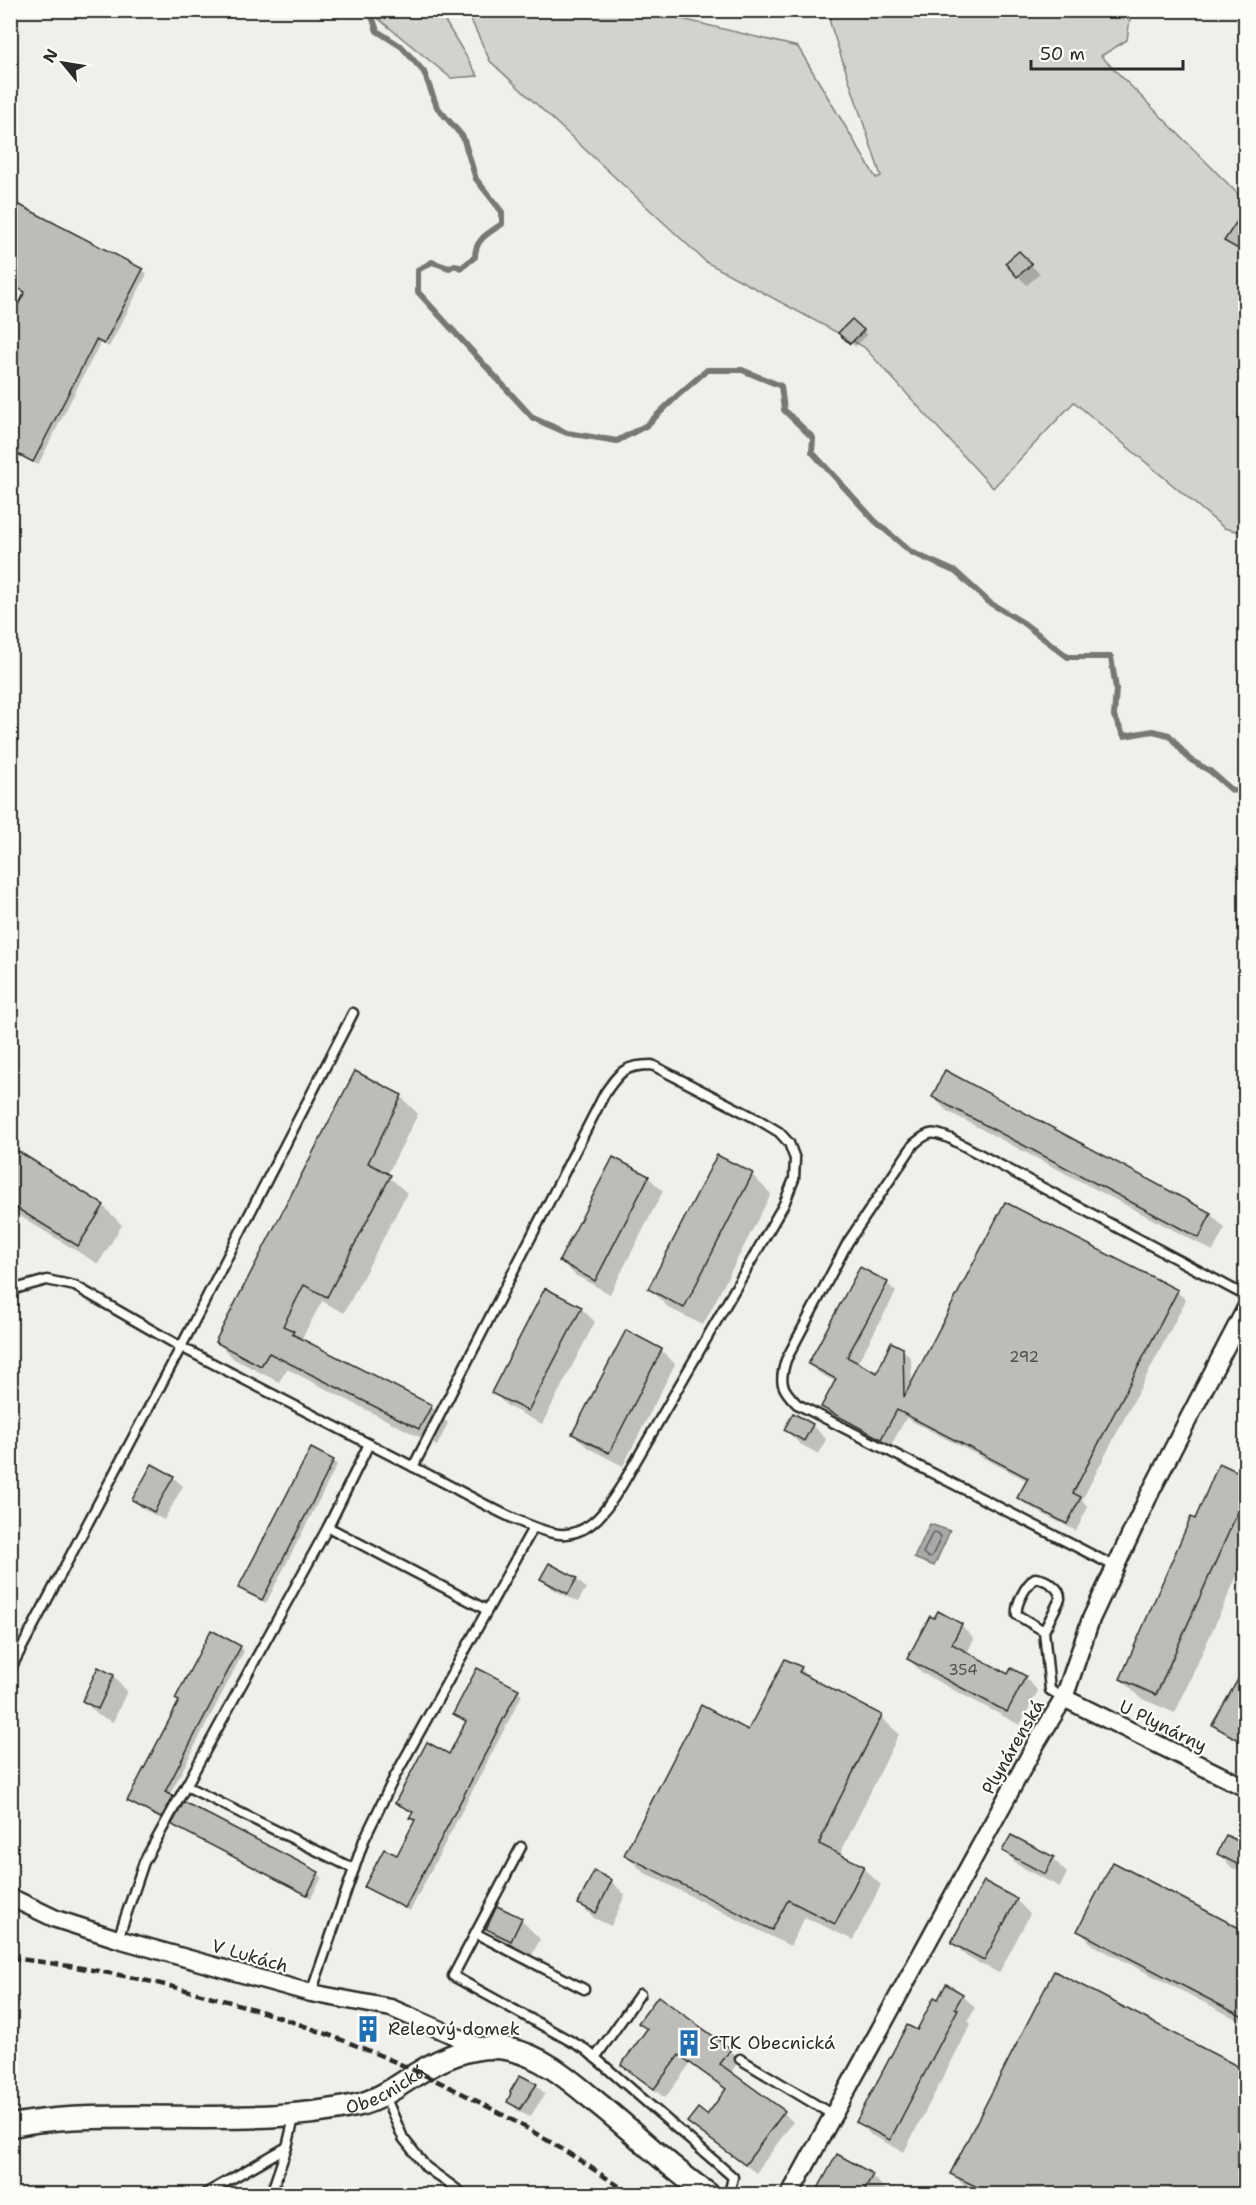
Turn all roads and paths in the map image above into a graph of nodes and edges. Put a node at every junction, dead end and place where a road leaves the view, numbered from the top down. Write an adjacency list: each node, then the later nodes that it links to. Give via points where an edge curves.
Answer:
1 (353, 1013): 5 (lane)
2 (10, 1293): 5 (lane, via 47,1280 75,1286)
3 (1245, 1296): 10 (lane, via 936,1132 914,1144 848,1242 786,1360 782,1375 784,1391 796,1404)
4 (1245, 1308): 10 (street, Plynárenská)
5 (181, 1347): 6 (lane); 13 (lane)
6 (369, 1444): 7 (lane); 8 (lane)
7 (413, 1467): 9 (lane); 9 (lane, via 605,1093 625,1068 652,1065 779,1132 795,1159 794,1179 784,1204 606,1510 594,1522 568,1534)
8 (328, 1527): 11 (lane); 15 (lane)
9 (533, 1528): 11 (lane)
10 (1116, 1567): 14 (street, Plynárenská, via 1091,1619)
11 (487, 1610): 18 (lane, via 394,1778)
12 (1044, 1631): 12 (lane, via 1017,1615 1016,1608 1035,1578 1060,1594); 14 (lane, via 1050,1690)
13 (10, 1670)
14 (1064, 1698): 16 (street, U Plynárny); 30 (street, Plynárenská)
15 (186, 1786): 18 (lane); 21 (lane, via 144,1862)
16 (1245, 1788)
17 (521, 1847): 20 (lane)
18 (354, 1869): 23 (lane)
19 (10, 1897): 21 (street, V Lukách)
20 (475, 1933): 22 (lane); 26 (lane, via 453,1976)
21 (118, 1939): 23 (street, V Lukách)
22 (584, 1989)
23 (311, 1994): 25 (street, V Lukách, via 391,2008)
24 (640, 1994): 26 (lane)
25 (480, 2047): 28 (street, Obecnická, via 420,2072); 36 (street, Obecnická, via 535,2057 568,2078)
26 (595, 2058): 37 (lane, via 733,2177)
27 (740, 2059): 30 (lane)
28 (384, 2095): 29 (street, Obecnická, via 361,2104); 35 (lane, via 403,2138 426,2167)
29 (295, 2114): 31 (street, Obecnická, via 89,2117); 32 (lane)
30 (833, 2115): 38 (street, Plynárenská)
31 (10, 2126)
32 (287, 2147): 33 (lane); 34 (lane)
33 (204, 2194)
34 (271, 2194)
35 (463, 2194)
36 (708, 2194)
37 (729, 2194)
38 (790, 2194)

